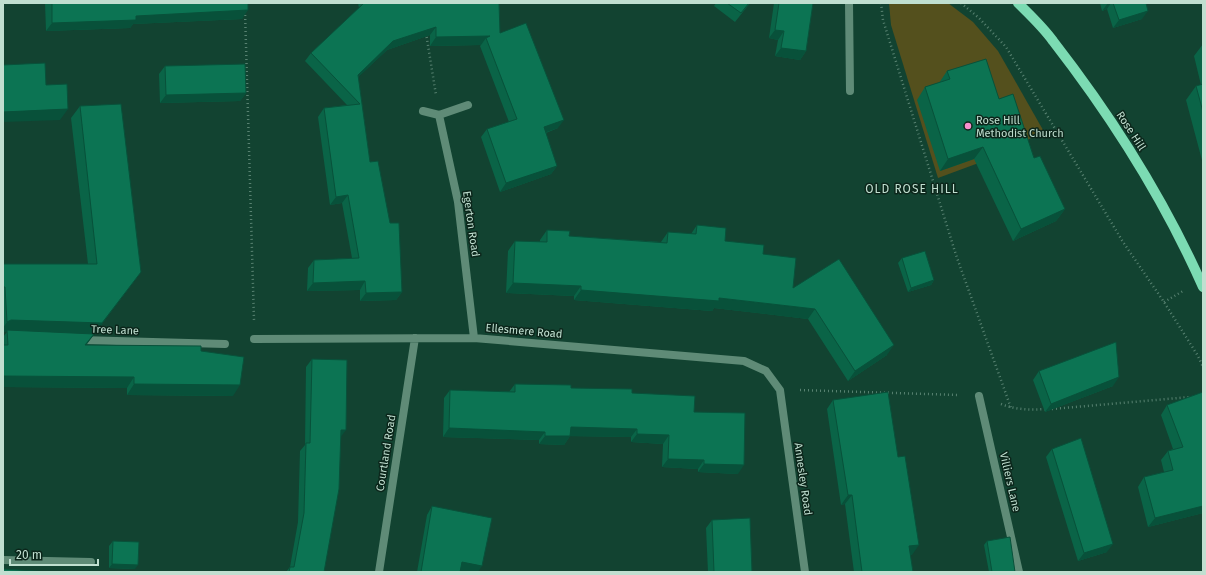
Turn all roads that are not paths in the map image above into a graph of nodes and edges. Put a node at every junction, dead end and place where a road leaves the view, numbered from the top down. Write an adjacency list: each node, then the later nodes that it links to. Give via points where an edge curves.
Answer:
1 (849, 3): 3 (street)
2 (1018, 3): 7 (main road, Rose Hill, via 1052,40 1110,120 1155,190)
3 (850, 91)
4 (468, 105): 6 (street)
5 (423, 111): 6 (street)
6 (439, 115): 9 (street, Egerton Road, via 458,202)
7 (1203, 287)
8 (415, 338): 9 (street, Ellesmere Road); 10 (street, Ellesmere Road); 17 (street, Courtland Road)
9 (474, 338): 13 (street, Ellesmere Road, via 744,361 766,371)
10 (254, 339)
11 (74, 340): 12 (street, Tree Lane)
12 (225, 344)
13 (780, 390): 18 (street, Annesley Road)
14 (979, 396): 19 (street, Villiers Lane)
15 (3, 560): 16 (street)
16 (91, 562)
17 (378, 572)
18 (805, 572)
19 (1019, 572)

